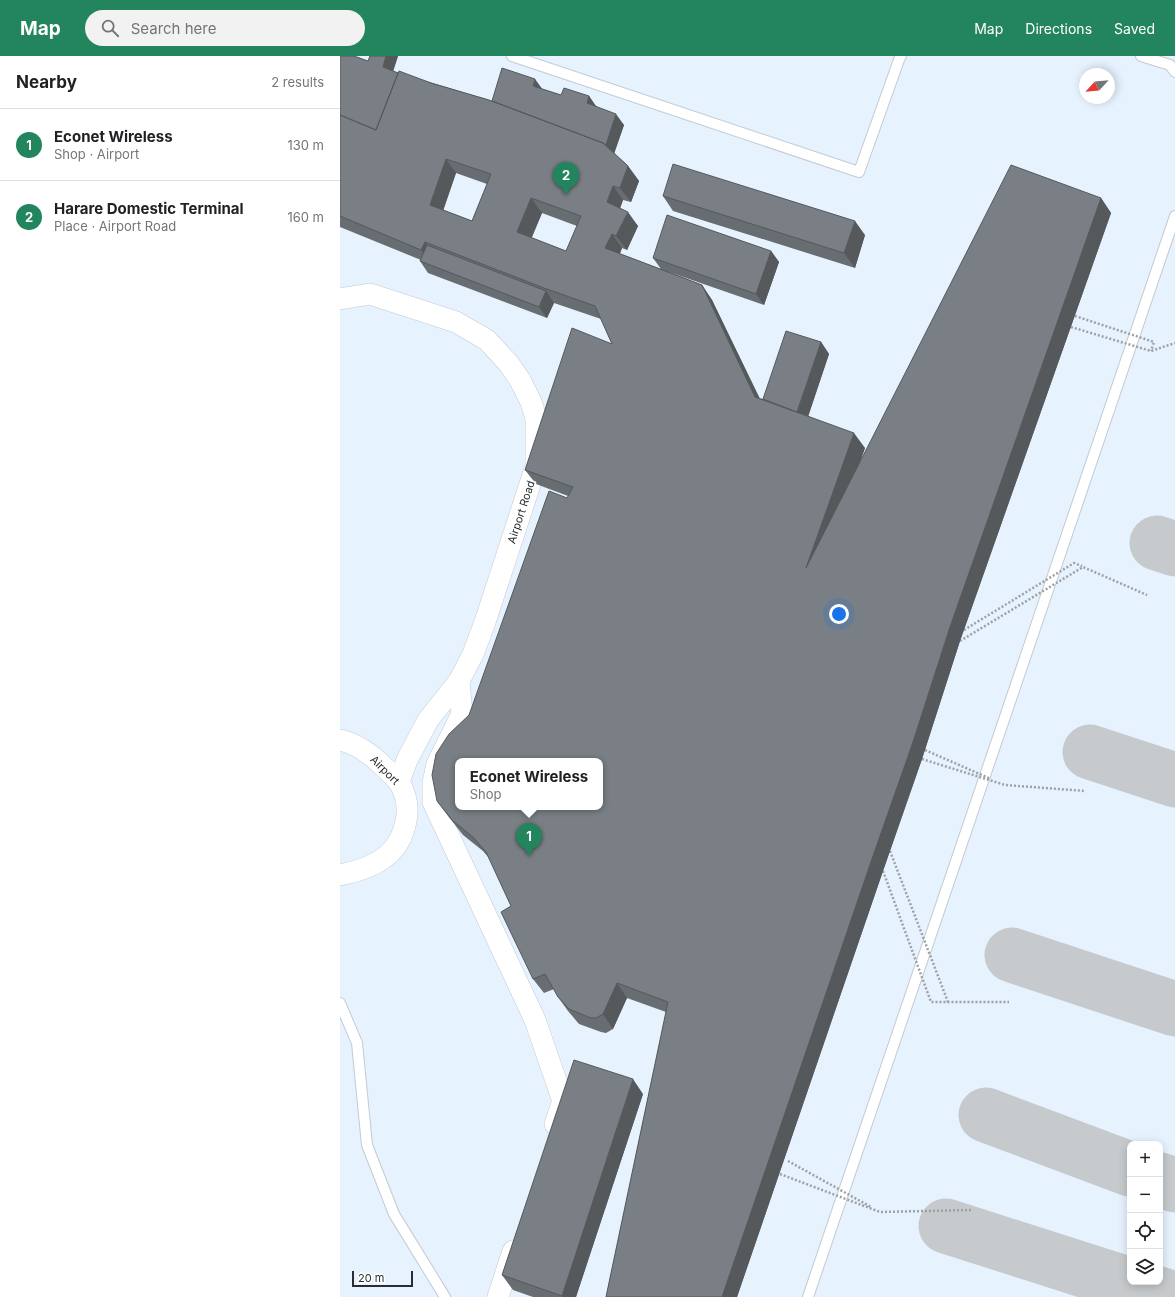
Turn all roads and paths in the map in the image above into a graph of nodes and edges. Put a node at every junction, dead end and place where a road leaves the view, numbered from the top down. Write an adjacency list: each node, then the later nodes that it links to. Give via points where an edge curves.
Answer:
1 (512, 56): 2 (lane, via 859,172)
2 (901, 56)
3 (1141, 56): 4 (lane, via 1170,65)
4 (1175, 72)
5 (1175, 216): 36 (lane)
6 (340, 299): 15 (street, Airport Road, via 370,294 456,322 487,340 520,380 536,418 536,466 486,622)
7 (1075, 316): 10 (path, bridge, via 1154,342)
8 (1071, 327): 10 (path, bridge)
9 (1175, 343): 10 (path, bridge)
10 (1151, 351)
11 (1083, 567): 12 (path, bridge); 13 (path, bridge, via 1074,563); 14 (path, bridge)
12 (1147, 595)
13 (964, 630)
14 (960, 641)
15 (459, 682): 19 (street, Airport Road, via 428,720 407,760); 28 (street, via 462,714 437,764 433,802 535,1020 563,1101)
16 (340, 740): 19 (street, Airport, via 363,750)
17 (925, 750): 20 (path, bridge)
18 (922, 759): 20 (path, bridge)
19 (399, 782): 24 (street, Airport, via 406,798 407,814 399,844 380,861)
20 (1004, 785): 21 (path, bridge)
21 (1085, 791)
22 (890, 851): 25 (path, bridge)
23 (883, 871): 25 (path, bridge, via 931,1002)
24 (340, 875)
25 (948, 1002): 26 (path, bridge)
26 (1009, 1002)
27 (340, 1003): 34 (lane, via 357,1043 367,1144 394,1214)
28 (550, 1139)
29 (788, 1161): 32 (path, bridge)
30 (780, 1174): 32 (path, bridge)
31 (972, 1210): 32 (path, bridge)
32 (880, 1212)
33 (518, 1237): 35 (street)
34 (445, 1297)
35 (498, 1297)
36 (808, 1297)

